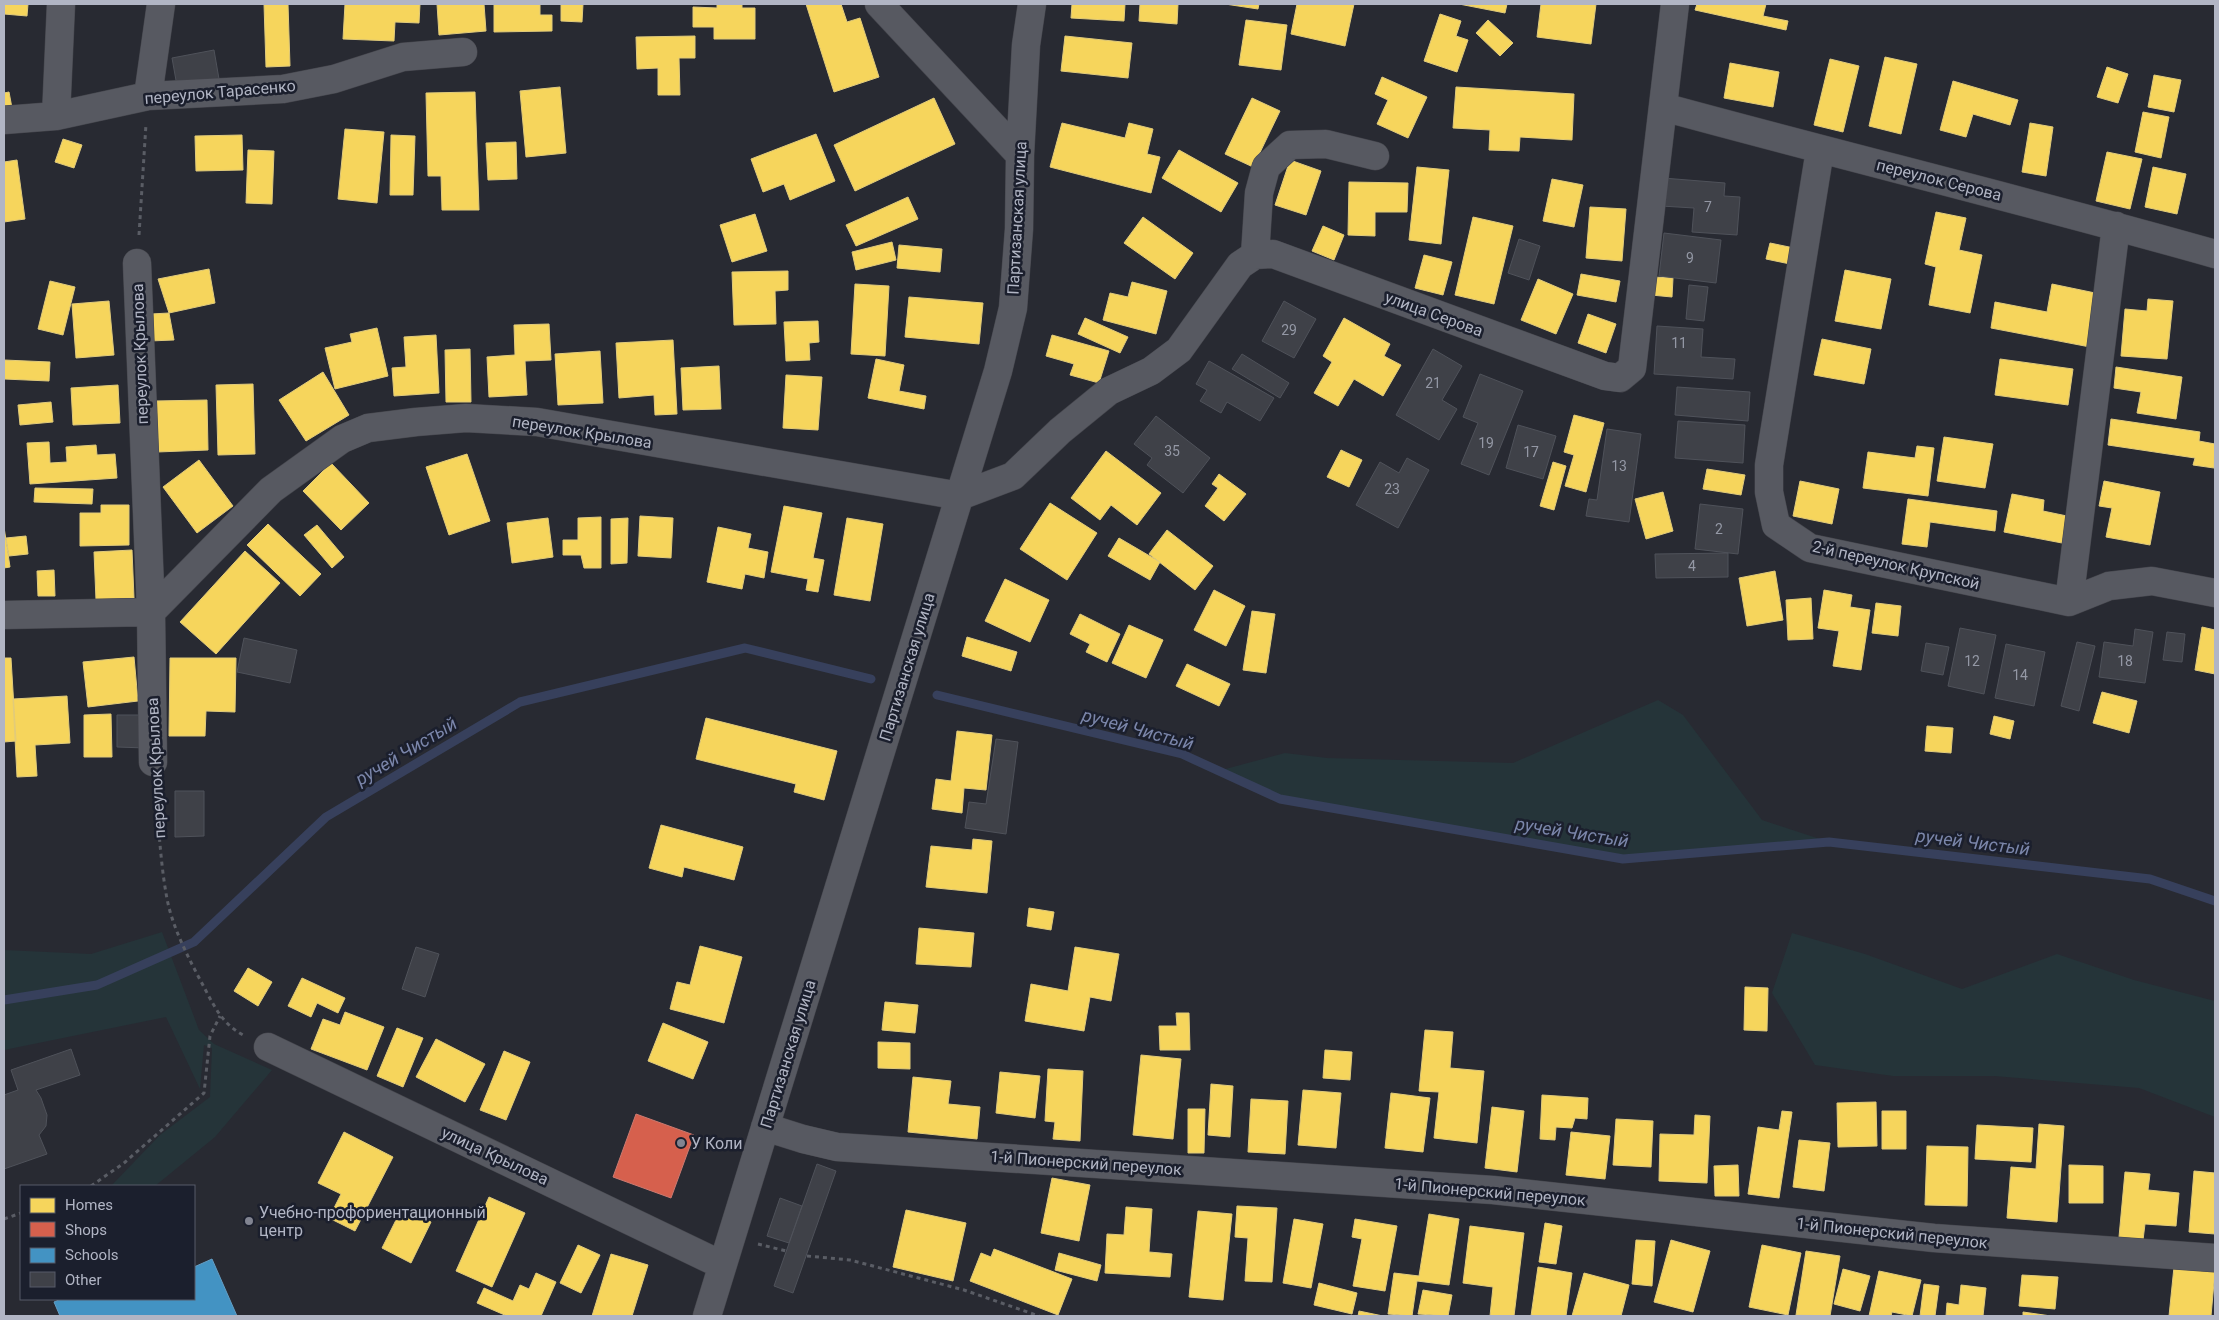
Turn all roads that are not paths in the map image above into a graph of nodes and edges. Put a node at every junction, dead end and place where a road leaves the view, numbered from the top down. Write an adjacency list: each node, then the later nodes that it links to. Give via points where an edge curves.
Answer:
1 (61, 4): 9 (street)
2 (161, 4): 7 (street)
3 (879, 4): 12 (street)
4 (1032, 4): 12 (street, Партизанская улица, via 1026,45)
5 (1675, 4): 8 (street, улица Серова)
6 (463, 52): 7 (street, переулок Тарасенко, via 403,57 334,79 283,89)
7 (148, 96): 9 (street, переулок Тарасенко)
8 (1662, 107): 11 (street, переулок Серова); 16 (street, улица Серова, via 1632,368 1620,378 1605,376 1273,254)
9 (56, 116): 10 (street, переулок Тарасенко)
10 (4, 120)
11 (1820, 150): 14 (street, переулок Серова); 20 (street, 2-й переулок Крупской, via 1769,465 1769,492 1776,525 1810,548)
12 (1020, 155): 18 (street, Партизанская улица, via 1013,308 998,371)
13 (1375, 156): 16 (street, via 1326,144 1290,145 1266,167 1259,193)
14 (2116, 226): 15 (street, переулок Серова); 20 (street)
15 (2215, 254)
16 (1255, 255): 18 (street, via 1240,265 1179,350 1151,371 1109,391 1060,430 1013,476)
17 (136, 263): 21 (street, переулок Крылова)
18 (960, 496): 21 (street, переулок Крылова, via 537,422 466,418 368,428 342,439 271,490); 25 (street, Партизанская улица)
19 (2215, 593): 20 (street, via 2152,580 2109,586)
20 (2069, 602)
21 (150, 612): 22 (street); 23 (street, переулок Крылова)
22 (4, 616)
23 (153, 762)
24 (268, 1047): 27 (street, улица Крылова)
25 (765, 1127): 26 (street, 1-й Пионерский переулок, via 837,1147 1493,1190 1934,1238); 27 (street, Партизанская улица)
26 (2215, 1258)
27 (722, 1265): 28 (street, Партизанская улица)
28 (706, 1316)

